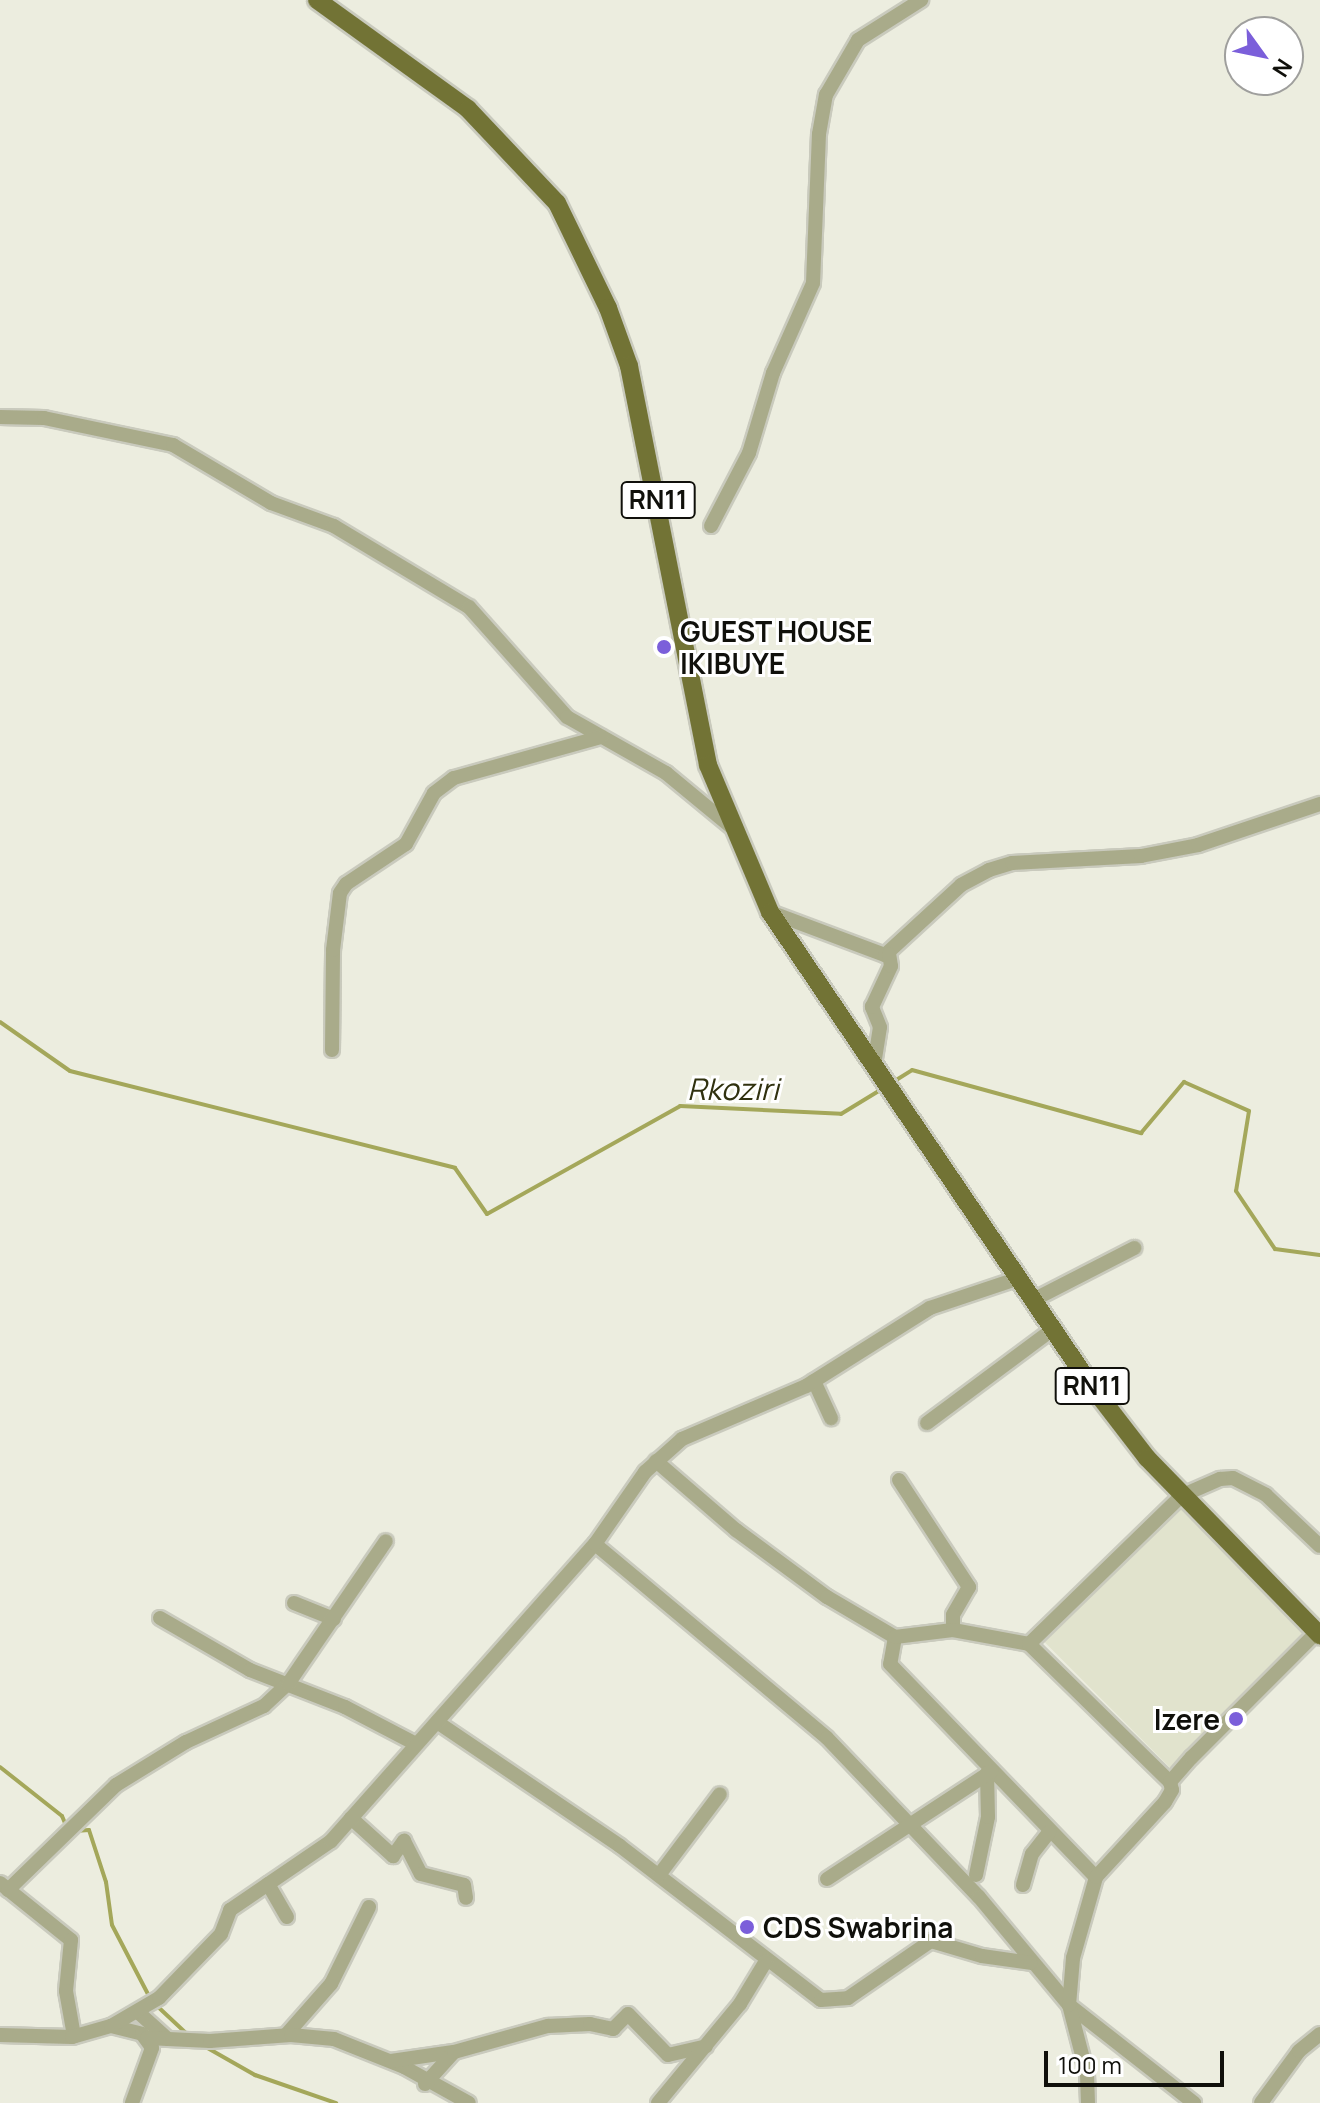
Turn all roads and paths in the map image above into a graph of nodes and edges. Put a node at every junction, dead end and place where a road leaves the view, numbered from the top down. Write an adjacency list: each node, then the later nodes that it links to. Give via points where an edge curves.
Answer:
1 (317, 0): 7 (main road, RN11, via 468,109 548,191 581,249 629,366 708,765)
2 (921, 0): 4 (street, via 858,40 830,86 819,134 813,283 773,373 749,453)
3 (0, 417): 5 (street, via 44,418 162,442 271,503 334,526 469,607 558,710)
4 (711, 526)
5 (601, 737): 7 (street, via 673,778); 10 (street, via 482,766 454,778 434,793 406,844 346,884 340,893 333,950)
6 (1320, 804): 9 (street, via 1198,845 1141,856 1012,863 989,870 961,885)
7 (730, 826): 8 (main road, RN11)
8 (770, 912): 9 (street); 11 (main road, RN11)
9 (889, 954): 11 (street, via 891,966 872,1007 880,1027)
10 (332, 1050)
11 (878, 1076): 13 (main road, RN11)
12 (1134, 1248): 14 (street)
13 (1019, 1278): 14 (main road, RN11); 16 (street, via 930,1308)
14 (1033, 1300): 15 (main road, RN11)
15 (1053, 1329): 18 (street); 21 (main road, RN11)
16 (814, 1381): 17 (street); 19 (street, via 682,1439)
17 (831, 1418)
18 (927, 1423)
19 (656, 1461): 23 (street); 30 (street, via 736,1530 827,1597)
20 (899, 1480): 28 (street, via 969,1587 953,1615)
21 (1181, 1496): 24 (street, via 1233,1478 1266,1495); 29 (main road, RN11); 31 (street)
22 (386, 1541): 27 (street)
23 (595, 1544): 33 (street); 39 (street, via 827,1738)
24 (1320, 1546)
25 (294, 1603): 27 (street)
26 (160, 1618): 32 (street, via 221,1655)
27 (334, 1619): 32 (street)
28 (953, 1630): 30 (street); 31 (street)
29 (1318, 1634): 36 (street)
30 (895, 1637): 35 (street, via 890,1664)
31 (1029, 1644): 36 (street)
32 (288, 1684): 34 (street); 47 (street, via 264,1706 186,1742 116,1785)
33 (437, 1722): 34 (street); 41 (street)
34 (416, 1744): 38 (street)
35 (990, 1772): 39 (street); 40 (street); 42 (street, via 988,1817)
36 (1170, 1782): 43 (street, via 1165,1802)
37 (720, 1794): 41 (street)
38 (351, 1818): 45 (street, via 331,1841); 48 (street, via 393,1856 404,1841 421,1874 464,1885)
39 (907, 1825): 44 (street); 52 (street, via 979,1897)
40 (1049, 1832): 43 (street); 46 (street, via 1032,1854)
41 (659, 1875): 51 (street)
42 (976, 1875)
43 (1096, 1877): 53 (street, via 1073,1958)
44 (827, 1879)
45 (268, 1884): 50 (street); 54 (street, via 230,1910 221,1934)
46 (1023, 1885)
47 (4, 1886): 58 (street, via 71,1940 66,1991)
48 (466, 1898)
49 (369, 1907): 57 (street, via 331,1984)
50 (287, 1917)
51 (766, 1961): 52 (street, via 833,2003 931,1941); 62 (street)
52 (1031, 1963): 53 (street)
53 (1069, 2005): 68 (street); 72 (street)
54 (139, 2013): 55 (street); 61 (street)
55 (111, 2026): 58 (street); 60 (street)
56 (1320, 2034): 73 (street, via 1299,2051)
57 (286, 2035): 61 (street); 65 (street, via 334,2039)
58 (74, 2036): 59 (street)
59 (0, 2037)
60 (147, 2038): 61 (street); 69 (street, via 152,2048)
61 (168, 2039)
62 (706, 2046): 64 (street); 66 (street)
63 (454, 2052): 64 (street, via 548,2026 613,2029 628,2014); 65 (street); 67 (street)
64 (668, 2055): 66 (street)
65 (394, 2065): 67 (street)
66 (682, 2075): 71 (street)
67 (425, 2083): 70 (street)
68 (1085, 2098)
69 (132, 2103)
70 (469, 2103)
71 (658, 2103)
72 (1194, 2103)
73 (1261, 2103)

